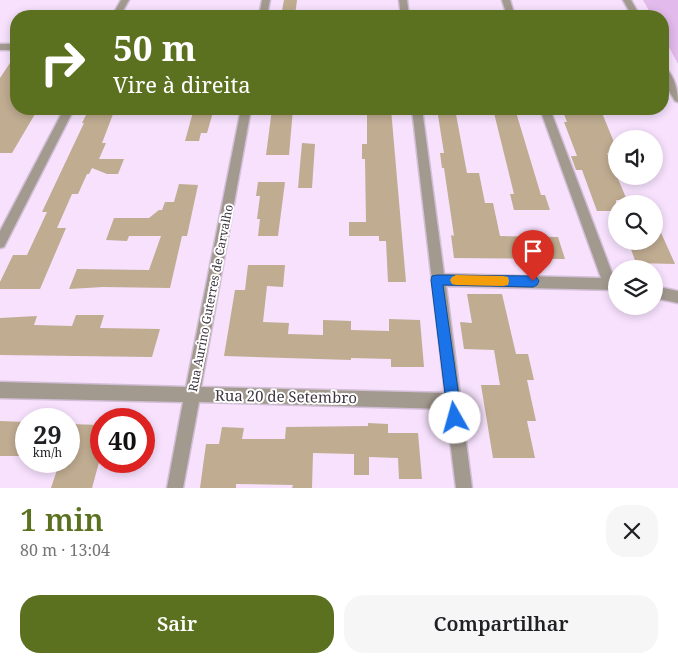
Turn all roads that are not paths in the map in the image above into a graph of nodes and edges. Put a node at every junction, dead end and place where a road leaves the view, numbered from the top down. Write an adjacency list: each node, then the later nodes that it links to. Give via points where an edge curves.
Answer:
1 (669, 82): 2 (street)
2 (678, 99)
3 (66, 115): 7 (street)
4 (245, 115): 14 (street, Rua Aurino Guterres de Carvalho)
5 (418, 115): 9 (street)
6 (547, 115): 8 (street)
7 (0, 243)
8 (608, 270)
9 (437, 280): 10 (street); 15 (street)
10 (608, 283)
11 (663, 294): 12 (street)
12 (678, 297)
13 (0, 390): 14 (street, Rua 20 de Setembro)
14 (193, 395): 15 (street, Rua 20 de Setembro); 16 (street, Rua Aurino Guterres de Carvalho)
15 (453, 401): 17 (street)
16 (175, 488)
17 (464, 488)

